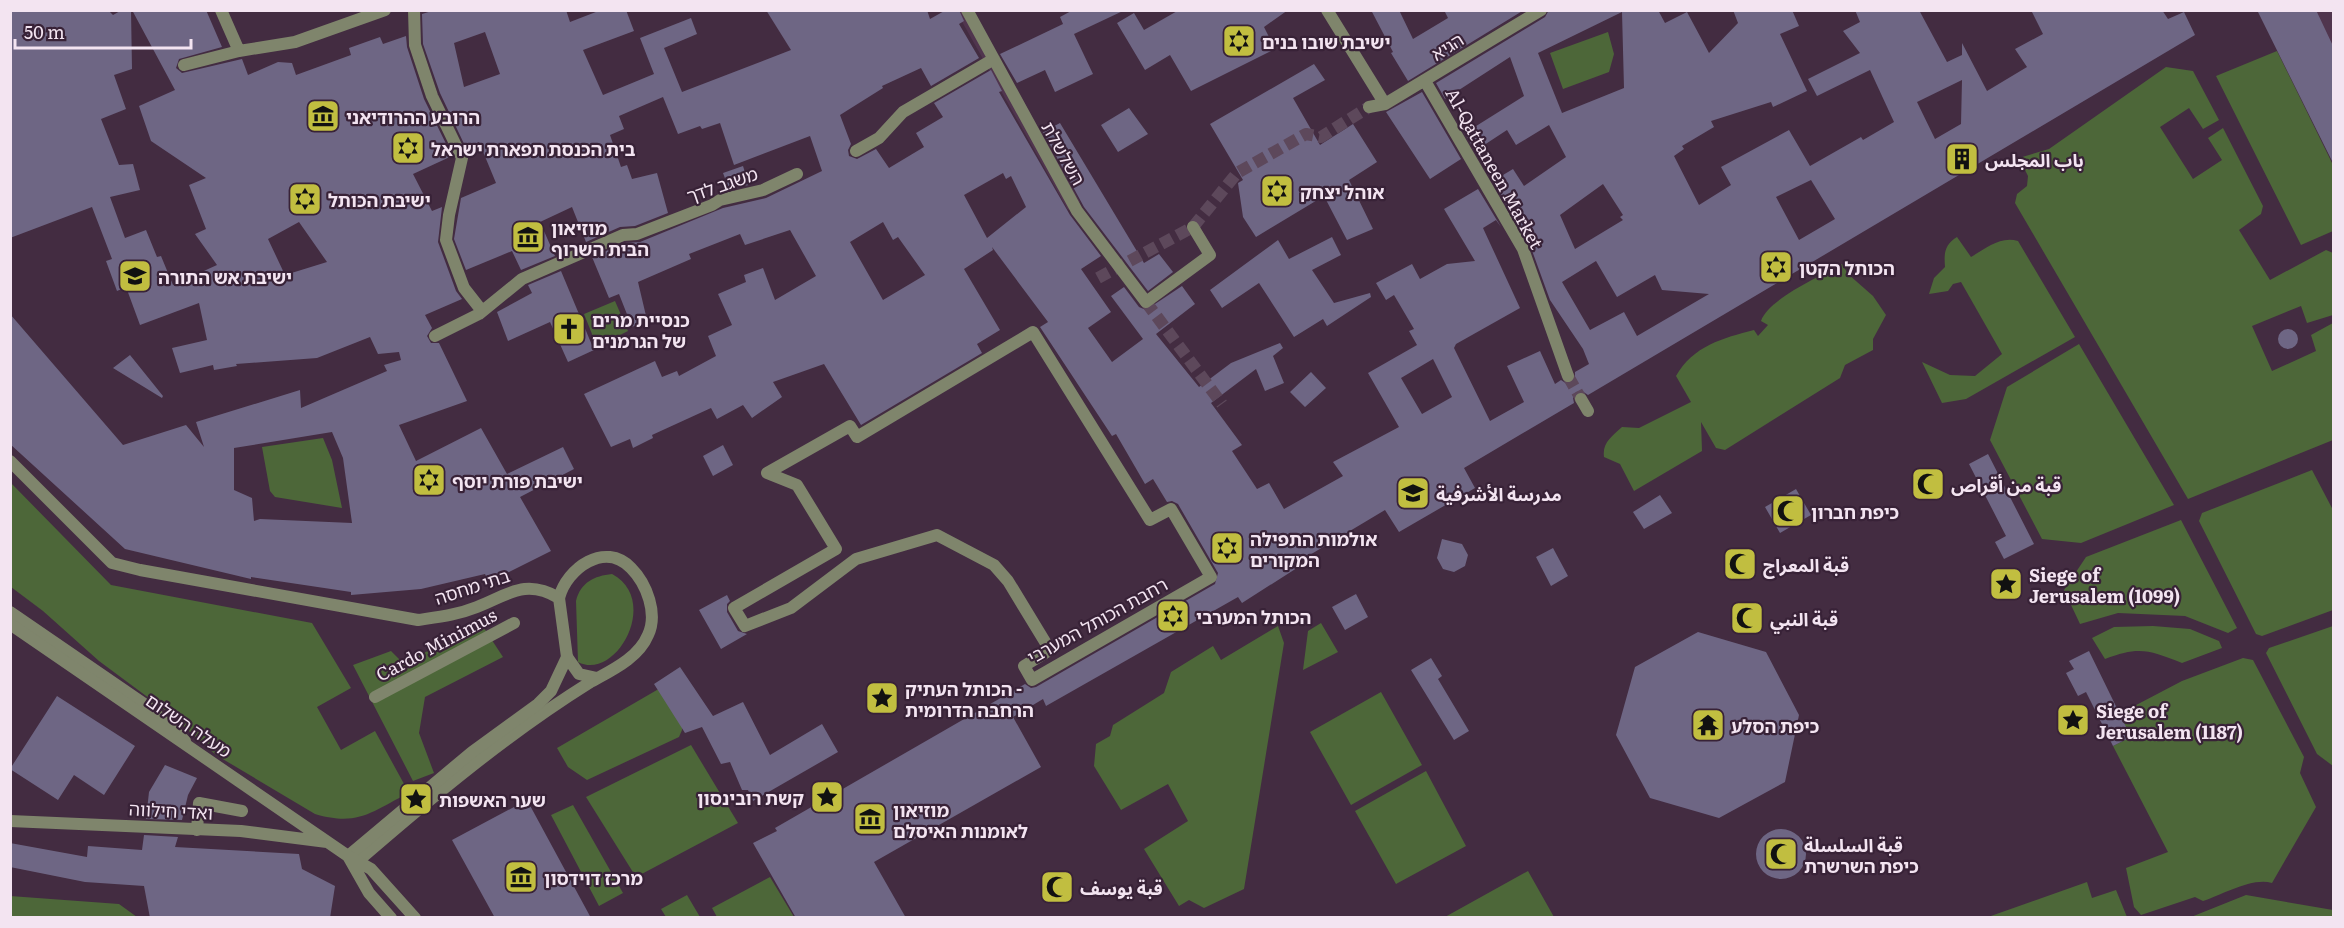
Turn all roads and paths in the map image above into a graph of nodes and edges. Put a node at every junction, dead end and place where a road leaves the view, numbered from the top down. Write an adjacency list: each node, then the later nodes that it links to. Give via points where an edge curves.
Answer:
1 (221, 10): 7 (street)
2 (385, 10): 7 (street, via 295,42)
3 (414, 10): 16 (street, via 415,45 432,96 462,159 446,240 464,288)
4 (967, 10): 8 (street, השלשלת)
5 (1328, 10): 11 (street)
6 (1542, 10): 10 (street, הגיא)
7 (239, 51): 9 (street)
8 (994, 59): 13 (street, via 903,112 879,138); 15 (street, השלשלת, via 1077,211 1146,302 1210,255)
9 (184, 65)
10 (1425, 81): 11 (street, הגיא); 18 (street, Al-Qattaneen Market, via 1523,249)
11 (1385, 104): 12 (street, הגיא)
12 (1369, 107)
13 (856, 152)
14 (797, 174): 16 (street, משגב לדך, via 764,190 720,200 637,234 623,235 522,279)
15 (1193, 227)
16 (482, 311): 17 (street, משגב לדך)
17 (435, 336)
18 (1568, 376)
19 (1581, 399): 20 (street)
20 (1588, 411)
21 (857, 437): 21 (street, רחבת הכותל המערבי, via 850,426 767,473 797,485 836,549 734,608 745,626 791,608 856,559 937,534 994,565 1008,581 1050,650 1024,666 1032,680 1211,577 1171,509 1150,520 1033,332)
22 (10, 461): 23 (street, בתי מחסה, via 112,563 140,570 418,620 450,616 516,589 548,591)
23 (559, 598): 27 (street); 28 (street, via 569,574 597,557 623,562 642,582 652,617 649,634 639,649)
24 (10, 612): 30 (street, via 147,706)
25 (514, 623): 29 (street, Cardo Minimus)
26 (10, 624): 30 (street, מעלה השלום)
27 (567, 657): 28 (street, via 579,674); 35 (street, via 557,682 538,704 472,752)
28 (597, 678): 35 (street, via 492,749)
29 (375, 697)
30 (192, 748): 34 (street, מעלה השלום)
31 (242, 811): 33 (street, via 199,802)
32 (10, 821): 33 (street, ואדי חילווה)
33 (197, 830): 34 (street, ואדי חילווה)
34 (329, 842): 35 (street, מעלה השלום)
35 (353, 859): 36 (street, מעלה השלום, via 369,893); 37 (street, מעלה השלום, via 384,881)
36 (391, 918)
37 (415, 918)

